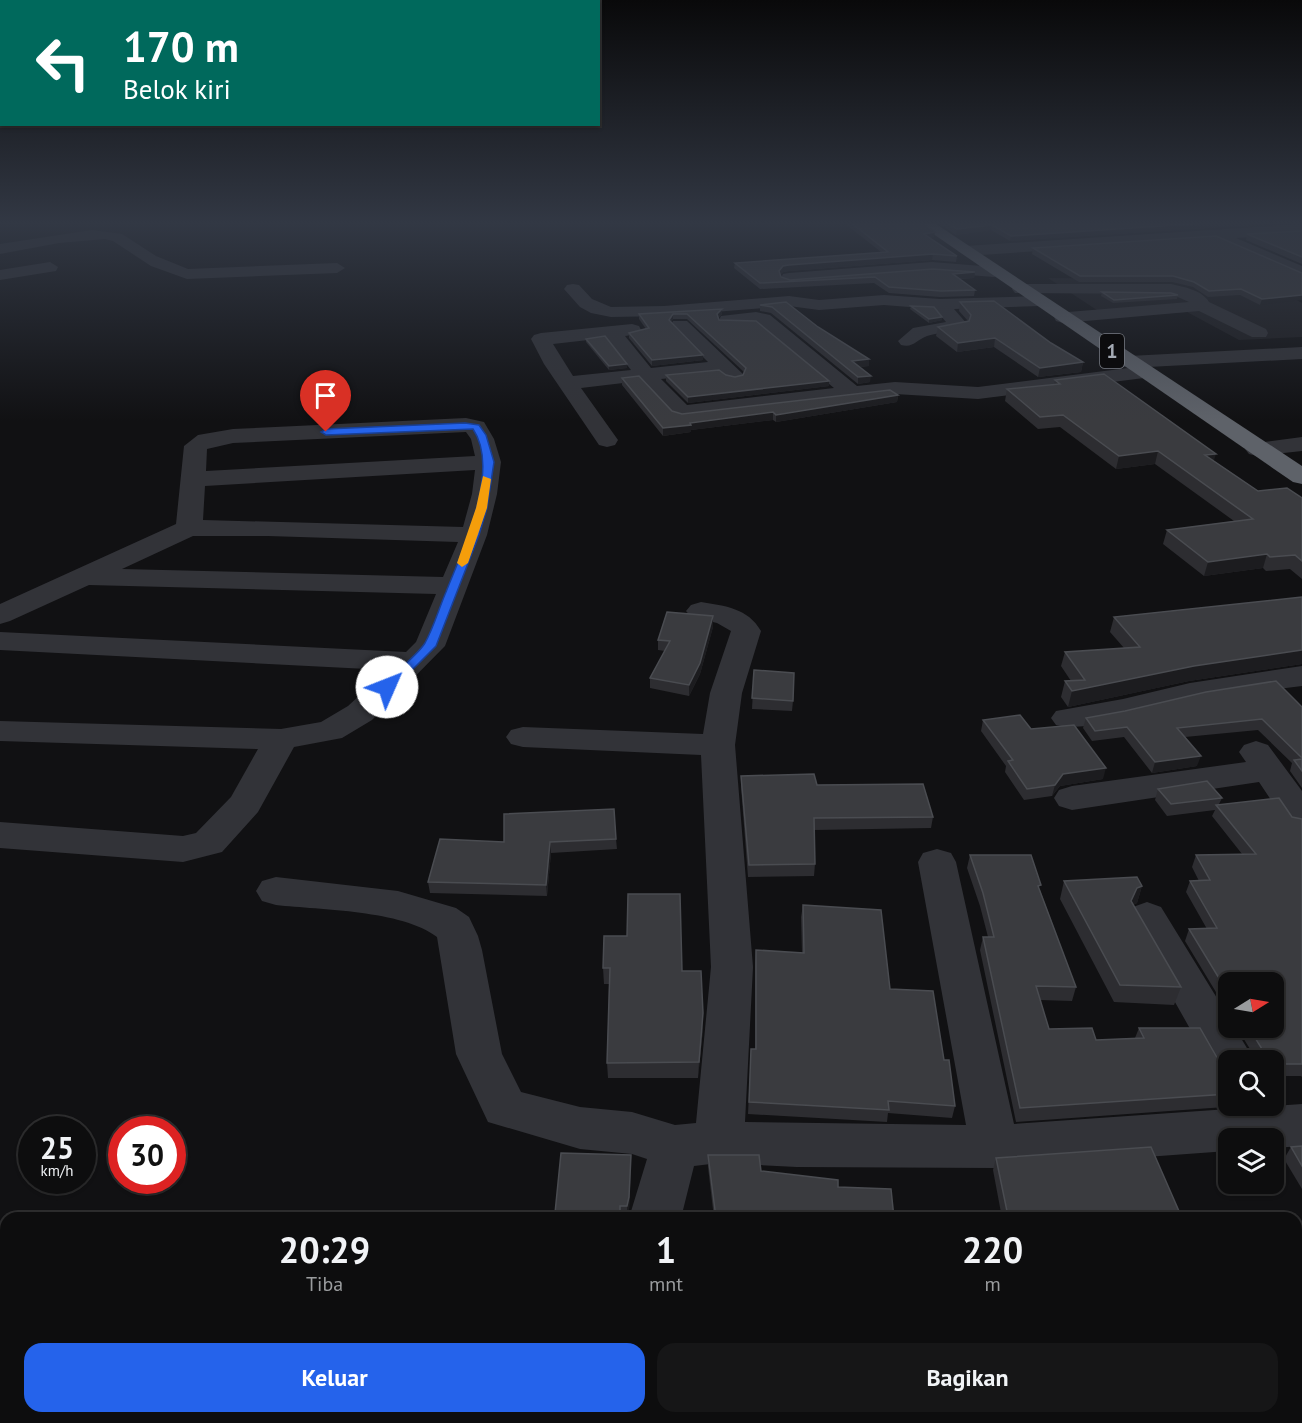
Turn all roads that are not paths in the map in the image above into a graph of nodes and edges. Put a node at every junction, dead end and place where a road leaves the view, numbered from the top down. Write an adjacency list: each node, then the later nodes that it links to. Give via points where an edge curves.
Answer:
1 (573, 289): 4 (street, via 586,303 611,312 789,301 819,305 884,300)
2 (1021, 289): 3 (highway, 1); 5 (street, via 1171,289 1184,292 1200,301)
3 (1039, 301): 4 (street); 6 (highway, 1)
4 (940, 304): 10 (street, via 959,325 920,332)
5 (1200, 305): 6 (street); 9 (street)
6 (1063, 317): 13 (highway, 1)
7 (680, 325): 8 (street); 12 (street); 16 (street, via 760,318)
8 (611, 332): 14 (street); 15 (street, via 541,339)
9 (1259, 333)
10 (908, 340)
11 (1302, 353): 13 (street)
12 (724, 366): 14 (street); 17 (street)
13 (1137, 367): 16 (street, via 978,393 909,388); 20 (highway, 1)
14 (646, 375): 15 (street); 17 (street, via 682,412)
15 (567, 383): 18 (street)
16 (850, 391): 17 (street)
17 (764, 403)
18 (607, 440)
19 (1302, 444): 20 (street)
20 (1257, 448): 22 (highway, 1)
21 (489, 462): 23 (street); 23 (street, via 482,435 476,427 465,425 233,436 206,440 196,446); 24 (street)
22 (1302, 477)
23 (193, 479): 25 (street)
24 (465, 516): 26 (street); 26 (street, via 315,518); 28 (street)
25 (189, 528): 26 (street); 27 (street)
26 (268, 528)
27 (83, 576): 28 (street); 30 (street)
28 (453, 586): 32 (street, via 430,646)
29 (701, 611): 38 (street, via 738,620 746,631 726,693)
30 (0, 615)
31 (0, 641): 32 (street)
32 (413, 662): 37 (street, via 360,713 330,731)
33 (1302, 676): 34 (street, via 1190,693)
34 (1068, 718)
35 (0, 731): 37 (street)
36 (523, 737): 38 (street)
37 (281, 739): 41 (street, via 245,804 209,843 183,849)
38 (718, 746): 47 (street, via 732,967)
39 (1072, 798): 40 (street, via 1262,760)
40 (1302, 818)
41 (4, 840)
42 (937, 862): 48 (street)
43 (276, 891): 47 (street, via 411,907 455,929 480,1057 505,1108 580,1128)
44 (1148, 917): 45 (street)
45 (1225, 1050)
46 (1277, 1119): 48 (street)
47 (697, 1144): 48 (street); 49 (street)
48 (994, 1147)
49 (658, 1212)

